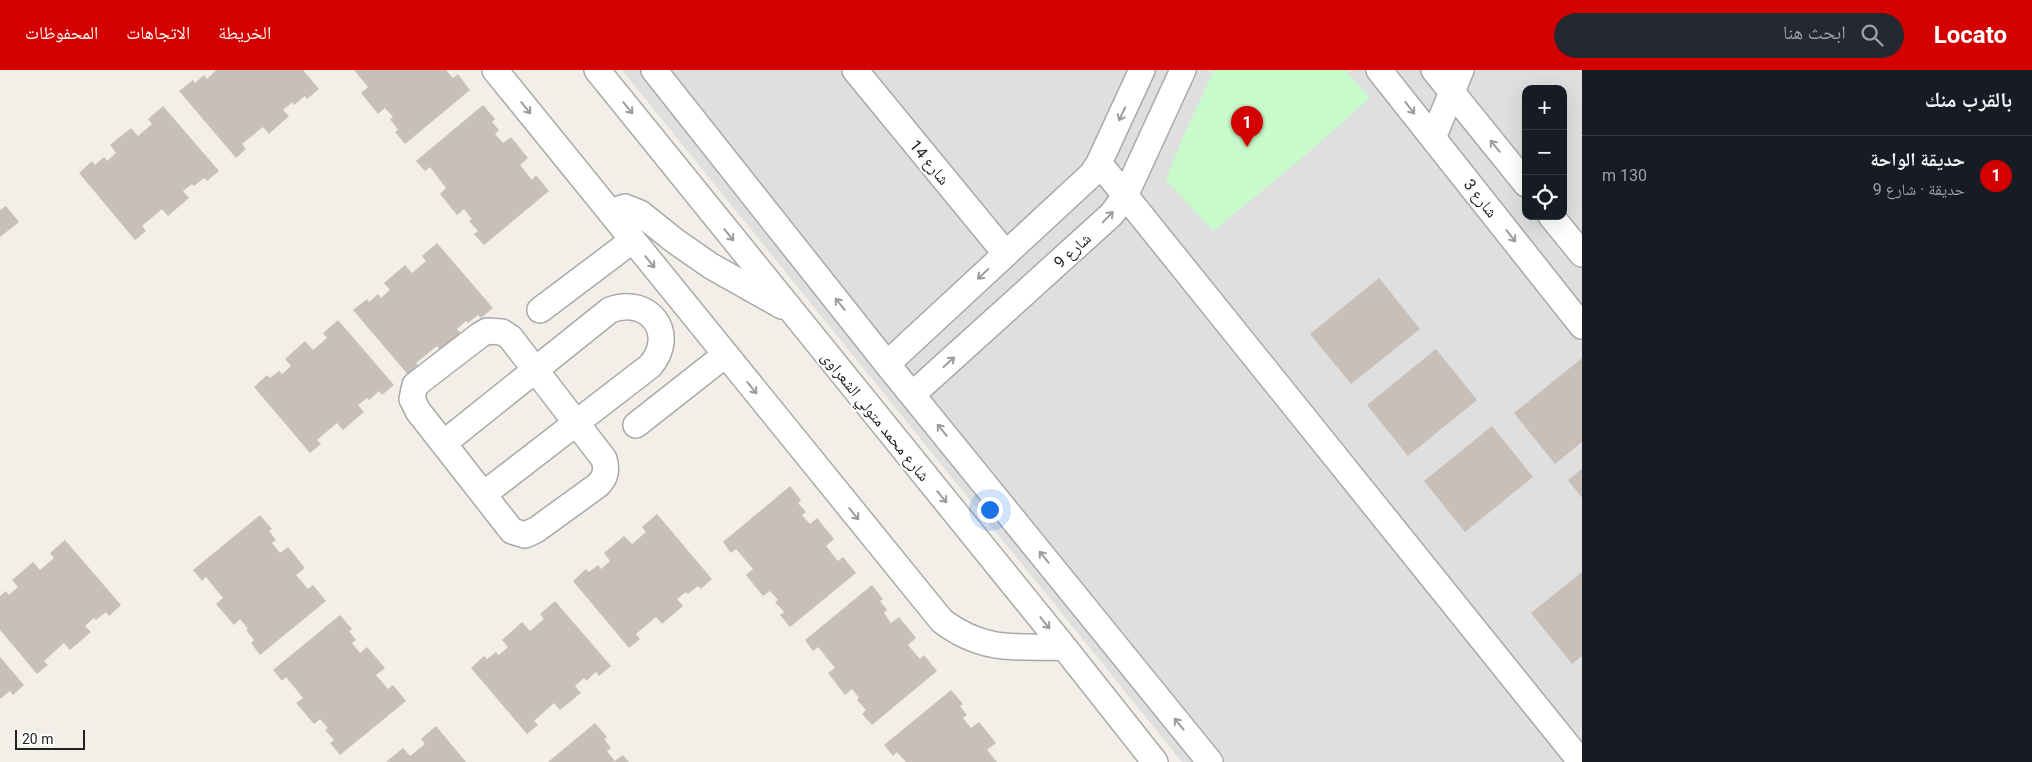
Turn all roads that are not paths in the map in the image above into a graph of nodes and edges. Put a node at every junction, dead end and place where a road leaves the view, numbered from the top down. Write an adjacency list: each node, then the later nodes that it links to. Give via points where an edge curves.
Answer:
1 (495, 70): 14 (street, one-way to 14)
2 (597, 70): 20 (street, شارع محمد متولي الشعراوى, one-way to 20)
3 (654, 70): 25 (street, one-way to 3)
4 (855, 70): 17 (street, شارع 14)
5 (1142, 70): 11 (street, one-way to 11)
6 (1183, 70): 13 (street, شارع 9)
7 (1380, 70): 10 (street, شارع 3, one-way to 10)
8 (1434, 70): 9 (street)
9 (1456, 81): 10 (street); 12 (street, one-way to 9)
10 (1433, 138): 23 (street, شارع 3, one-way to 23)
11 (1099, 163): 13 (street); 17 (street, via 1083,184)
12 (1522, 178)
13 (1125, 196): 27 (street, شارع 9, one-way to 13, via 1104,222); 35 (street)
14 (610, 212): 16 (street); 20 (street, via 633,209 711,266)
15 (1554, 220): 18 (street)
16 (633, 240): 19 (street, one-way to 19); 21 (street)
17 (1006, 254): 25 (street, one-way to 25)
18 (1582, 254)
19 (678, 296): 22 (street); 24 (street)
20 (789, 309): 32 (street, شارع محمد متولي الشعراوى, one-way to 32)
21 (540, 310)
22 (653, 317): 26 (street, via 638,307 610,310); 28 (street, via 661,333 656,359)
23 (1582, 326)
24 (725, 355): 29 (street); 32 (street, one-way to 32, via 942,622 956,632 987,644 1004,647)
25 (887, 364): 27 (street)
26 (536, 371): 28 (street); 30 (street); 30 (street, via 510,338 495,331 480,335 419,380 412,391 414,406)
27 (913, 394): 34 (street, one-way to 27)
28 (576, 423): 31 (street); 31 (street, via 604,459 605,474 598,485 525,535 512,530)
29 (636, 424)
30 (444, 443): 31 (street)
31 (484, 494)
32 (1064, 646): 33 (street, شارع محمد متولي الشعراوى)
33 (1155, 762)
34 (1210, 762)
35 (1580, 762)

